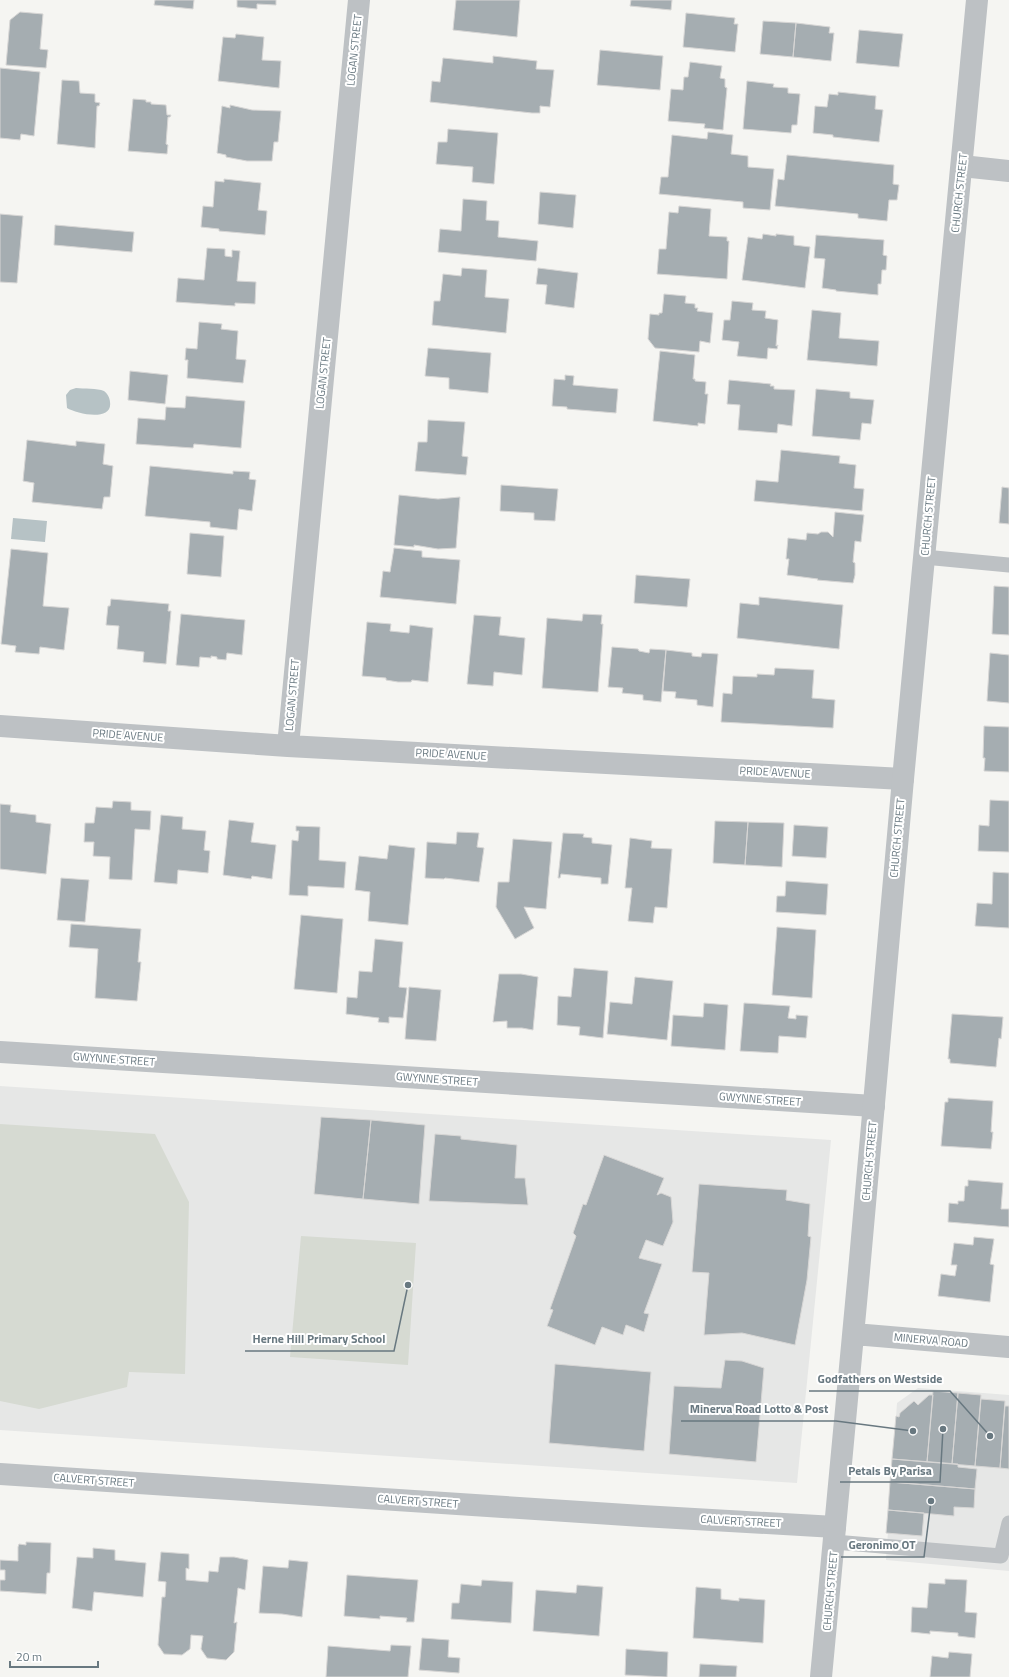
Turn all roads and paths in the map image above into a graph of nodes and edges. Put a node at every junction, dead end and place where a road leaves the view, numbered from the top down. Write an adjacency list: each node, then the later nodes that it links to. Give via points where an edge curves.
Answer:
1 (359, 0): 8 (street, LOGAN STREET)
2 (977, 0): 3 (street, CHURCH STREET)
3 (962, 166): 4 (street); 5 (street, CHURCH STREET)
4 (1009, 170)
5 (924, 557): 6 (lane); 9 (street, CHURCH STREET)
6 (1009, 564)
7 (0, 726): 8 (street, PRIDE AVENUE)
8 (288, 746): 9 (street, PRIDE AVENUE)
9 (903, 778): 11 (street, CHURCH STREET)
10 (0, 1052): 11 (street, GWYNNE STREET)
11 (874, 1106): 12 (street, CHURCH STREET)
12 (854, 1334): 13 (street, MINERVA ROAD); 16 (street, CHURCH STREET)
13 (1009, 1347)
14 (0, 1474): 16 (street, CALVERT STREET, via 634,1516)
15 (1009, 1523): 16 (lane, via 1001,1556)
16 (835, 1535): 17 (street, CHURCH STREET)
17 (822, 1677)

